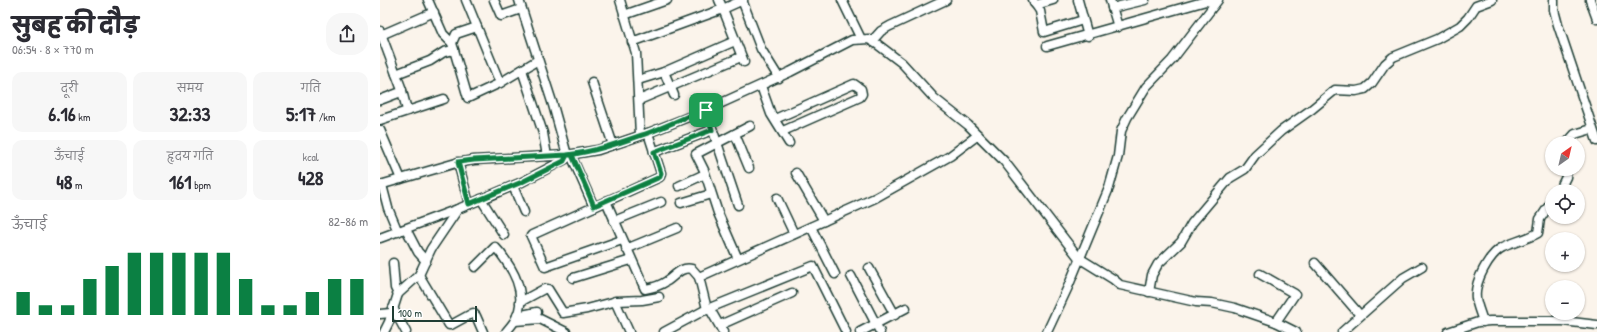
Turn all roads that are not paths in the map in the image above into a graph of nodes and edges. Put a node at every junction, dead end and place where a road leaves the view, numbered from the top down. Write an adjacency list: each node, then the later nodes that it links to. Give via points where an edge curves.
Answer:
1 (428, 0): 22 (street)
2 (466, 0): 26 (street)
3 (494, 0): 21 (street, via 502,17)
4 (519, 0): 21 (street)
5 (620, 0): 23 (street)
6 (667, 0): 23 (street)
7 (719, 0): 20 (street)
8 (743, 0): 20 (street); 40 (street, via 761,49)
9 (842, 0): 30 (street)
10 (946, 0): 32 (street, via 890,26)
11 (1051, 0): 17 (street)
12 (1078, 0): 25 (street)
13 (1142, 0): 19 (street)
14 (1492, 0): 116 (street, via 1476,6 1460,26 1437,39 1393,57 1365,89 1335,90 1275,136 1245,169 1230,178 1192,223 1181,242 1158,264 1152,275)
15 (1554, 0): 55 (street, via 1558,25)
16 (1590, 0): 24 (street)
17 (1035, 2): 25 (street, via 1040,11 1044,32)
18 (1216, 3): 27 (street, via 1206,1); 101 (street, via 1172,60 1146,88 1127,118 1121,131 1118,156 1109,188)
19 (1111, 4): 27 (street)
20 (723, 8): 31 (street); 33 (street)
21 (522, 9): 36 (street)
22 (434, 12): 28 (street); 35 (street, via 443,34)
23 (624, 15): 33 (street)
24 (1597, 19)
25 (1083, 20): 29 (street)
26 (477, 27): 35 (street, via 456,34); 43 (street)
27 (1118, 28): 29 (street)
28 (381, 33): 39 (street)
29 (1088, 36): 34 (street)
30 (861, 39): 32 (street); 40 (street, via 852,40)
31 (735, 41): 38 (street); 46 (street, via 742,59)
32 (872, 41): 61 (street, via 902,63 934,98)
33 (632, 42): 41 (street, via 636,54)
34 (1047, 46)
35 (453, 47): 39 (street, via 430,61); 43 (street, via 468,98)
36 (538, 60): 37 (street); 68 (street)
37 (522, 70): 43 (street); 69 (street, via 543,133)
38 (664, 72): 41 (street); 46 (street)
39 (396, 74): 45 (street)
40 (779, 78): 44 (street)
41 (638, 80): 49 (street)
42 (592, 82): 66 (street)
43 (500, 83)
44 (762, 86): 51 (street); 52 (street)
45 (402, 91): 48 (street); 50 (street)
46 (672, 91): 49 (street)
47 (444, 99): 50 (street)
48 (380, 100)
49 (639, 100): 59 (street)
50 (407, 110): 53 (street)
51 (706, 110): 57 (street); 59 (street)
52 (774, 119): 58 (street); 58 (street, via 854,84 861,89 860,96)
53 (380, 120)
54 (750, 126): 60 (street)
55 (1592, 129): 62 (street); 63 (street)
56 (380, 130): 74 (street)
57 (712, 130): 64 (street); 67 (street)
58 (783, 131): 65 (street)
59 (644, 134): 66 (street); 67 (street)
60 (735, 134): 64 (street); 71 (street)
61 (978, 135): 91 (street, via 942,161 875,198); 101 (street, via 1004,161)
62 (1573, 136)
63 (1597, 141)
64 (716, 143): 72 (street, via 696,154); 85 (street)
65 (789, 143)
66 (613, 145): 68 (street)
67 (654, 152): 81 (street, via 660,177)
68 (569, 155): 69 (street); 76 (street, via 564,161); 86 (street)
69 (547, 156): 70 (street)
70 (458, 162): 74 (street); 84 (street)
71 (749, 168)
72 (705, 174): 77 (street); 78 (street)
73 (796, 174): 91 (street)
74 (401, 179): 75 (street)
75 (381, 185): 95 (street)
76 (513, 186): 80 (street); 88 (street)
77 (679, 186)
78 (711, 194): 83 (street); 102 (street)
79 (777, 198): 96 (street)
80 (481, 199): 84 (street); 97 (street)
81 (606, 201): 86 (street); 90 (street)
82 (661, 202): 90 (street)
83 (681, 203)
84 (469, 204): 87 (street)
85 (738, 205)
86 (594, 206): 99 (street, via 532,234 544,266)
87 (458, 209): 94 (street); 104 (street, via 431,249)
88 (524, 212)
89 (1545, 212): 131 (street, via 1540,220 1538,233 1502,248 1489,260 1480,277 1476,293)
90 (614, 221): 99 (street)
91 (824, 221): 92 (street)
92 (811, 227): 96 (street); 110 (street)
93 (677, 228): 100 (street)
94 (406, 229): 95 (street); 104 (street, via 418,252)
95 (398, 232): 98 (street)
96 (794, 234): 102 (street)
97 (504, 235)
98 (380, 238)
99 (622, 240): 100 (street)
100 (626, 249): 103 (street)
101 (1079, 258): 116 (street, via 1120,285); 146 (street)
102 (738, 259): 114 (street)
103 (631, 260): 114 (street, via 646,290 667,281 686,268 692,269); 115 (street)
104 (426, 261): 112 (street)
105 (393, 263): 118 (street, via 395,288)
106 (1315, 263): 128 (street)
107 (475, 267): 121 (street, via 493,247 497,248 518,282)
108 (1422, 267): 128 (street, via 1403,278)
109 (869, 268): 127 (street)
110 (835, 274)
111 (1260, 274): 130 (street, via 1295,294)
112 (419, 275): 118 (street); 138 (street, via 449,324 473,313)
113 (851, 276): 132 (street)
114 (699, 277): 123 (street)
115 (573, 278)
116 (1149, 292): 130 (street, via 1235,308)
117 (792, 293): 135 (street)
118 (398, 294): 124 (street)
119 (659, 297): 120 (street, via 650,300)
120 (615, 301): 121 (street, via 562,313 552,294 546,289); 141 (street)
121 (520, 302): 129 (street)
122 (906, 308): 127 (street)
123 (709, 309): 134 (street); 135 (street); 143 (street, via 813,266)
124 (392, 311): 126 (street); 136 (street); 137 (street)
125 (537, 312): 129 (street)
126 (380, 314)
127 (895, 315): 132 (street)
128 (1360, 315): 148 (street)
129 (516, 318): 139 (street); 140 (street, via 540,319)
130 (1276, 322): 147 (street)
131 (1483, 322): 133 (street, via 1528,320); 149 (street)
132 (876, 324): 144 (street); 145 (street)
133 (1597, 325)
134 (679, 329): 142 (street)
135 (721, 329)
136 (384, 332)
137 (406, 332)
138 (483, 332)
139 (506, 332)
140 (566, 332)
141 (629, 332)
142 (664, 332)
143 (846, 332)
144 (860, 332)
145 (880, 332)
146 (1047, 332)
147 (1296, 332)
148 (1342, 332)
149 (1448, 332)

